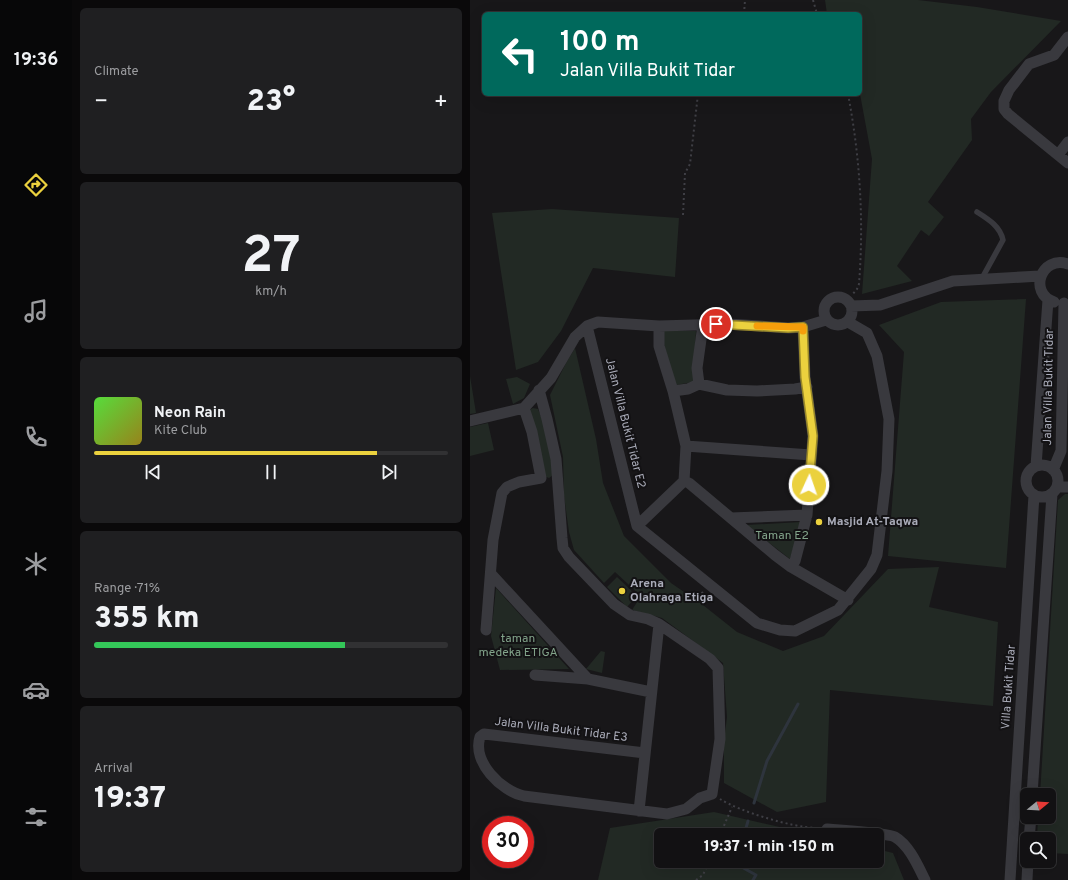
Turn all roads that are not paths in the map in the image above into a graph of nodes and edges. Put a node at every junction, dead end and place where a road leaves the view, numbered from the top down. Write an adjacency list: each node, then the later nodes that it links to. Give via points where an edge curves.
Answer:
1 (1068, 37): 3 (street, via 1054,55 1029,64 1009,90 1004,101 1004,109 1008,114)
2 (1068, 142): 3 (street)
3 (1058, 154): 4 (street)
4 (1068, 163)
5 (977, 212): 8 (lane, via 995,224 1002,240)
6 (1068, 264): 7 (street, via 1051,264)
7 (1040, 276): 8 (street); 9 (street, via 1040,288)
8 (981, 281): 10 (street, via 953,282 875,306)
9 (1048, 300): 11 (street); 27 (street, Jalan Villa Bukit Tidar)
10 (850, 301): 12 (street, via 838,296 826,302 823,311); 13 (street, via 852,314)
11 (1066, 307): 25 (street, Jalan Villa Bukit Tidar)
12 (826, 320): 13 (street, via 834,325); 17 (street)
13 (848, 322): 39 (street, via 864,330 870,339 877,356 889,419 887,471 877,555 871,569)
14 (703, 325): 16 (street); 17 (street); 18 (street, via 697,368)
15 (587, 326): 16 (street, via 598,322); 20 (street, via 575,337 551,378); 36 (street, Jalan Villa Bukit Tidar E2)
16 (659, 326): 21 (street, via 659,346)
17 (803, 327): 19 (street)
18 (699, 384): 19 (street, via 727,390 757,391); 21 (street)
19 (807, 387): 26 (street, via 813,436)
20 (539, 390): 22 (street); 31 (street, via 556,459)
21 (673, 391): 24 (street)
22 (524, 408): 23 (street); 29 (street, via 532,432)
23 (470, 421)
24 (686, 446): 26 (street); 30 (street)
25 (1064, 450): 28 (street, Jalan Villa Bukit Tidar)
26 (811, 455): 34 (street)
27 (1036, 466): 28 (street, via 1045,465); 33 (street, via 1026,477 1027,488)
28 (1053, 470): 32 (street, via 1058,478)
29 (541, 478): 31 (street); 38 (street, via 519,482 507,487 502,493 493,540)
30 (684, 481): 35 (street); 36 (street)
31 (558, 485): 40 (street, via 562,538 569,558 614,604 630,615)
32 (1059, 489): 33 (street, via 1043,497); 46 (street)
33 (1034, 495): 51 (street, Villa Bukit Tidar)
34 (807, 515): 35 (street); 37 (street)
35 (731, 518): 37 (street)
36 (637, 526): 39 (street, via 757,623 780,630 795,631 838,610)
37 (792, 567): 39 (street)
38 (492, 575): 41 (street); 43 (street)
39 (848, 600)
40 (659, 624): 44 (street); 47 (street, Jalan Villa Bukit Tidar E3, via 710,659 718,668 720,739 712,794 700,798 686,809 667,814)
41 (486, 630)
42 (535, 675): 43 (street)
43 (588, 679): 44 (street)
44 (651, 692): 45 (street)
45 (645, 753): 47 (street); 47 (street, Jalan Villa Bukit Tidar E3, via 484,734 478,742 487,771 515,794)
46 (1033, 788)
47 (639, 811)
48 (884, 835): 50 (street, via 894,836 905,846 918,864)
49 (1028, 868): 52 (street)
50 (925, 880)
51 (1010, 880)
52 (1027, 880)

